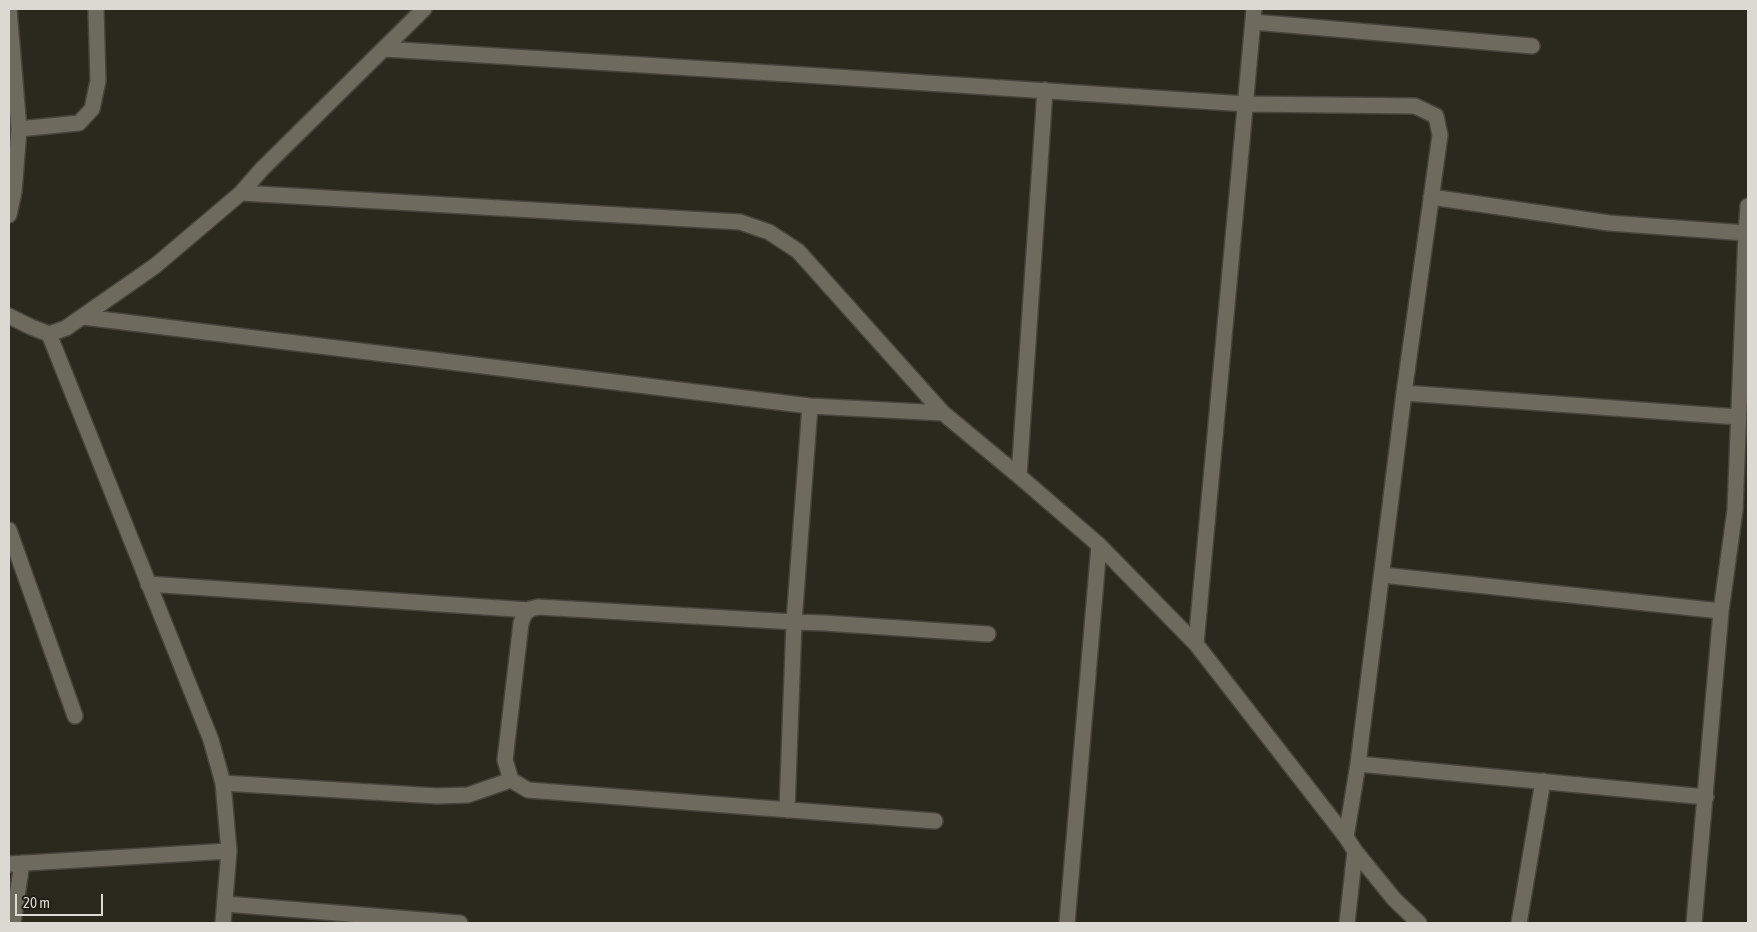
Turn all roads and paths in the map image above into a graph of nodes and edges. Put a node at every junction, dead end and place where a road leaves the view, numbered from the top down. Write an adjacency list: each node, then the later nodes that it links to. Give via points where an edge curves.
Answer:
1 (9, 9): 9 (street)
2 (96, 9): 9 (street, via 98,80 92,108 79,123)
3 (424, 9): 6 (street)
4 (1253, 16): 5 (street); 8 (street)
5 (1532, 46)
6 (384, 49): 7 (street); 11 (street)
7 (1045, 90): 8 (street); 24 (street)
8 (1246, 104): 12 (street, via 1416,106 1436,116 1440,135); 34 (street)
9 (19, 129): 10 (street)
10 (12, 191): 14 (street)
11 (241, 192): 17 (street, via 154,266); 22 (street, via 740,222 769,232 798,250)
12 (1431, 197): 15 (street, via 1609,223); 20 (street)
13 (1748, 206): 15 (street)
14 (9, 215)
15 (1746, 233): 18 (street)
16 (9, 316): 19 (street)
17 (83, 316): 19 (street, via 66,328); 21 (street)
18 (1745, 321): 23 (street)
19 (49, 334): 29 (street)
20 (1404, 393): 23 (street); 28 (street)
21 (810, 406): 22 (street); 32 (street)
22 (943, 413): 24 (street)
23 (1738, 417): 25 (street)
24 (1019, 476): 27 (street)
25 (1742, 511): 31 (street)
26 (9, 530): 35 (street)
27 (1099, 546): 34 (street); 51 (street)
28 (1382, 575): 31 (street); 36 (street)
29 (148, 584): 30 (street); 39 (street, via 211,740)
30 (529, 610): 32 (street, via 538,607); 37 (street, via 521,623 505,760)
31 (1721, 611): 40 (street)
32 (794, 622): 33 (street); 41 (street)
33 (988, 634)
34 (1196, 644): 43 (street)
35 (75, 716)
36 (1358, 764): 38 (street); 43 (street)
37 (511, 780): 39 (street, via 468,795 437,796); 41 (street, via 528,790)
38 (1543, 781): 40 (street); 54 (street)
39 (223, 783): 44 (street)
40 (1706, 798): 55 (street)
41 (787, 810): 42 (street)
42 (935, 821)
43 (1346, 837): 45 (street)
44 (229, 851): 46 (street); 47 (street)
45 (1355, 851): 52 (street); 53 (street, via 1394,899)
46 (15, 863): 48 (street)
47 (226, 904): 49 (street); 50 (street)
48 (13, 923)
49 (223, 923)
50 (460, 923)
51 (1067, 923)
52 (1347, 923)
53 (1419, 923)
54 (1519, 923)
55 (1694, 923)

